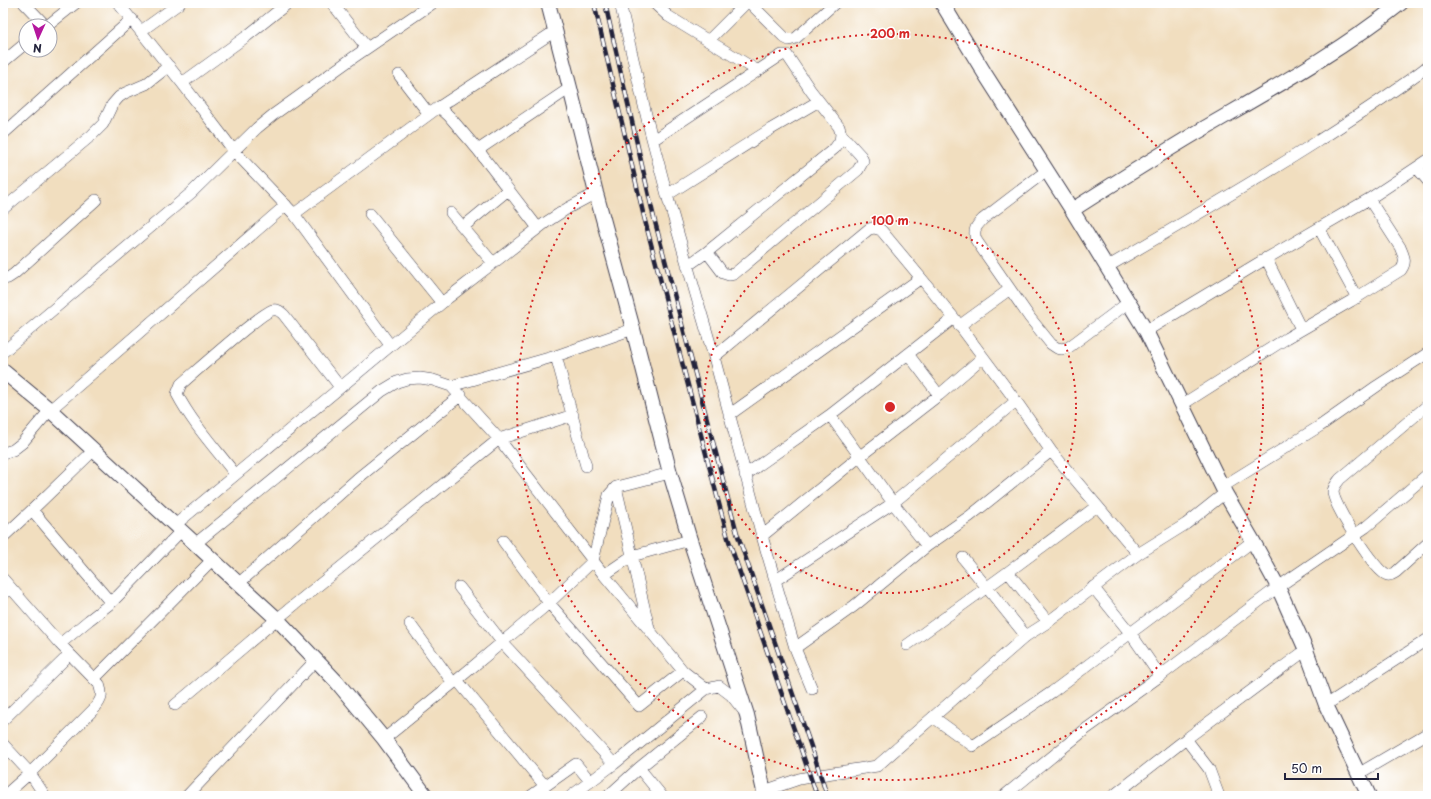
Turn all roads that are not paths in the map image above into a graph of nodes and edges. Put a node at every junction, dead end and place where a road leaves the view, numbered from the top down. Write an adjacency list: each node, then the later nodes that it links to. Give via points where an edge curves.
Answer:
1 (24, 3): 16 (street)
2 (76, 3): 17 (street)
3 (118, 3): 18 (street)
4 (180, 3): 19 (street)
5 (288, 3): 29 (street, via 248,36)
6 (332, 3): 22 (street)
7 (548, 3): 20 (street)
8 (620, 3): 36 (street)
9 (654, 3): 21 (street, via 668,16)
10 (746, 3): 21 (street)
11 (750, 3): 12 (street, via 789,40 796,38)
12 (835, 3)
13 (942, 3): 41 (street)
14 (1400, 3): 50 (street, via 1341,48 1194,134)
15 (429, 4): 22 (street)
16 (38, 18)
17 (56, 18)
18 (132, 19): 19 (street); 34 (street)
19 (141, 31): 25 (street)
20 (555, 31): 30 (street); 32 (street)
21 (708, 41): 27 (street)
22 (367, 48): 38 (street, via 273,115)
23 (18, 50): 24 (street)
24 (3, 62)
25 (169, 66): 29 (street); 49 (street, via 146,84 119,97 103,124 92,136)
26 (1428, 66): 61 (street, via 1385,98 1269,172)
27 (758, 72): 31 (street, via 782,55 787,55); 36 (street)
28 (399, 75): 33 (street)
29 (182, 83): 38 (street)
30 (570, 88): 37 (street); 44 (street)
31 (819, 101): 35 (street); 45 (street)
32 (439, 107): 33 (street); 37 (street)
33 (429, 114): 52 (street)
34 (3, 134)
35 (842, 134): 57 (street, via 835,148); 57 (street, via 861,156 863,161 858,170 734,274 723,273)
36 (653, 140): 45 (street)
37 (478, 150): 43 (street)
38 (234, 151): 48 (street); 73 (street, via 191,193)
39 (1428, 160): 40 (street)
40 (1417, 168): 42 (street); 46 (street)
41 (1046, 171): 50 (street); 64 (street, via 983,219 975,228 976,240)
42 (1428, 181)
43 (508, 190): 54 (street); 55 (street)
44 (596, 193): 55 (street); 69 (street)
45 (667, 195): 60 (street)
46 (1369, 199): 56 (street); 65 (street, via 1400,247 1404,264 1394,276)
47 (96, 200): 63 (street, via 14,274)
48 (286, 205): 52 (street); 87 (street)
49 (3, 209)
50 (1072, 210): 61 (street)
51 (451, 213): 54 (street)
52 (294, 214): 72 (street)
53 (370, 214): 67 (street)
54 (463, 227): 59 (street)
55 (538, 228): 59 (street)
56 (1319, 228): 58 (street); 65 (street)
57 (707, 252): 60 (street)
58 (1266, 258): 70 (street); 71 (street)
59 (493, 263): 67 (street)
60 (687, 266): 77 (street)
61 (1107, 267): 66 (street)
62 (920, 278): 68 (street); 77 (street, via 881,230 869,229); 89 (street)
63 (3, 279)
64 (1010, 289): 66 (street, via 1051,344 1062,349 1069,347); 68 (street)
65 (1357, 298): 70 (street)
66 (1129, 302): 71 (street)
67 (442, 303): 72 (street)
68 (956, 322): 75 (street); 78 (street)
69 (633, 329): 76 (street); 97 (street)
70 (1301, 329): 85 (street)
71 (1146, 331): 85 (street)
72 (390, 345): 81 (street)
73 (3, 352)
74 (1428, 353): 102 (street)
75 (908, 354): 83 (street); 90 (street)
76 (556, 356): 80 (street); 88 (street)
77 (714, 357): 89 (street)
78 (982, 358): 83 (street); 84 (street)
79 (3, 371): 87 (street)
80 (452, 386): 82 (street); 114 (street, via 420,378 397,382 382,390)
81 (340, 387): 98 (street); 98 (street, via 278,310 269,311 231,341 181,384 177,394 199,428)
82 (461, 396): 91 (street); 124 (street, via 358,478)
83 (939, 396): 95 (street)
84 (1016, 401): 93 (street); 103 (street)
85 (1183, 404): 102 (street)
86 (1428, 405): 107 (street, via 1336,484 1333,492 1335,500)
87 (50, 410): 92 (street); 94 (street, via 22,443 13,450)
88 (573, 415): 91 (street); 96 (street)
89 (729, 415): 100 (street)
90 (830, 415): 95 (street); 100 (street)
91 (498, 439): 120 (street); 132 (street)
92 (94, 450): 105 (street); 106 (street)
93 (1051, 451): 104 (street); 115 (street, via 970,516)
94 (3, 453)
95 (859, 457): 103 (street); 108 (street)
96 (586, 466)
97 (670, 473): 101 (street); 110 (street)
98 (235, 474): 106 (street)
99 (1428, 474): 107 (street, via 1378,518)
100 (745, 475): 108 (street)
101 (616, 487): 117 (street); 120 (street, via 609,495)
102 (1223, 490): 112 (street); 116 (street, via 1186,524)
103 (893, 503): 115 (street); 123 (street)
104 (1098, 506): 116 (street); 121 (street)
105 (32, 510): 109 (street); 130 (street)
106 (178, 528): 114 (street); 130 (street)
107 (1354, 535): 113 (street, via 1379,570 1386,575 1396,572); 129 (street)
108 (762, 536): 123 (street)
109 (3, 537)
110 (690, 540): 117 (street); 154 (street)
111 (504, 541): 131 (street)
112 (1253, 541): 129 (street); 136 (street)
113 (1428, 543)
114 (195, 544): 119 (street)
115 (926, 546): 142 (street, via 854,606)
116 (1138, 554): 128 (street)
117 (632, 556): 122 (street); 135 (street)
118 (962, 558): 127 (street)
119 (212, 560): 124 (street); 148 (street)
120 (593, 561): 122 (street); 131 (street)
121 (1008, 572): 127 (street); 133 (street)
122 (604, 575): 135 (street)
123 (776, 580): 142 (street)
124 (238, 584): 132 (street)
125 (5, 587): 140 (street)
126 (459, 587): 139 (street)
127 (986, 587): 137 (street); 141 (street)
128 (1093, 587): 133 (street); 136 (street)
129 (1278, 587): 143 (street); 147 (street)
130 (111, 603): 140 (street)
131 (549, 603): 139 (street); 146 (street, via 639,706)
132 (277, 619): 145 (street); 152 (street)
133 (1048, 622): 137 (street)
134 (410, 624): 149 (street)
135 (650, 630): 146 (street)
136 (1131, 634): 147 (street); 156 (street, via 973,746)
137 (1026, 636): 156 (street)
138 (1428, 639): 153 (street)
139 (502, 642): 149 (street); 162 (street)
140 (60, 644): 144 (street)
141 (907, 645)
142 (795, 648): 151 (street)
143 (1306, 650): 153 (street); 160 (street)
144 (70, 654): 148 (street); 157 (street)
145 (315, 660): 159 (street, via 336,681); 171 (street)
146 (683, 671): 150 (street)
147 (1160, 676): 177 (street, via 1086,729)
148 (94, 679): 164 (street, via 99,684 101,700)
149 (455, 682): 159 (street); 167 (street)
150 (706, 689): 154 (street, via 719,686 731,695); 162 (street)
151 (812, 689)
152 (175, 705)
153 (1326, 705): 165 (street)
154 (747, 715): 168 (street)
155 (702, 717): 163 (street)
156 (933, 717): 168 (street, via 877,766 799,779)
157 (3, 720)
158 (1428, 733): 165 (street)
159 (384, 739): 172 (street)
160 (1186, 739): 178 (street); 179 (street, via 1209,769)
161 (3, 744): 164 (street)
162 (614, 764): 166 (street)
163 (640, 768): 175 (street); 176 (street)
164 (30, 773): 169 (street); 170 (street)
165 (1358, 774): 180 (street)
166 (590, 781): 167 (street, via 576,764); 174 (street)
167 (545, 786): 173 (street)
168 (763, 794)
169 (4, 796)
170 (45, 796)
171 (187, 796)
172 (426, 796)
173 (531, 796)
174 (571, 796)
175 (608, 796)
176 (662, 796)
177 (1004, 796)
178 (1113, 796)
179 (1219, 796)
180 (1369, 796)

